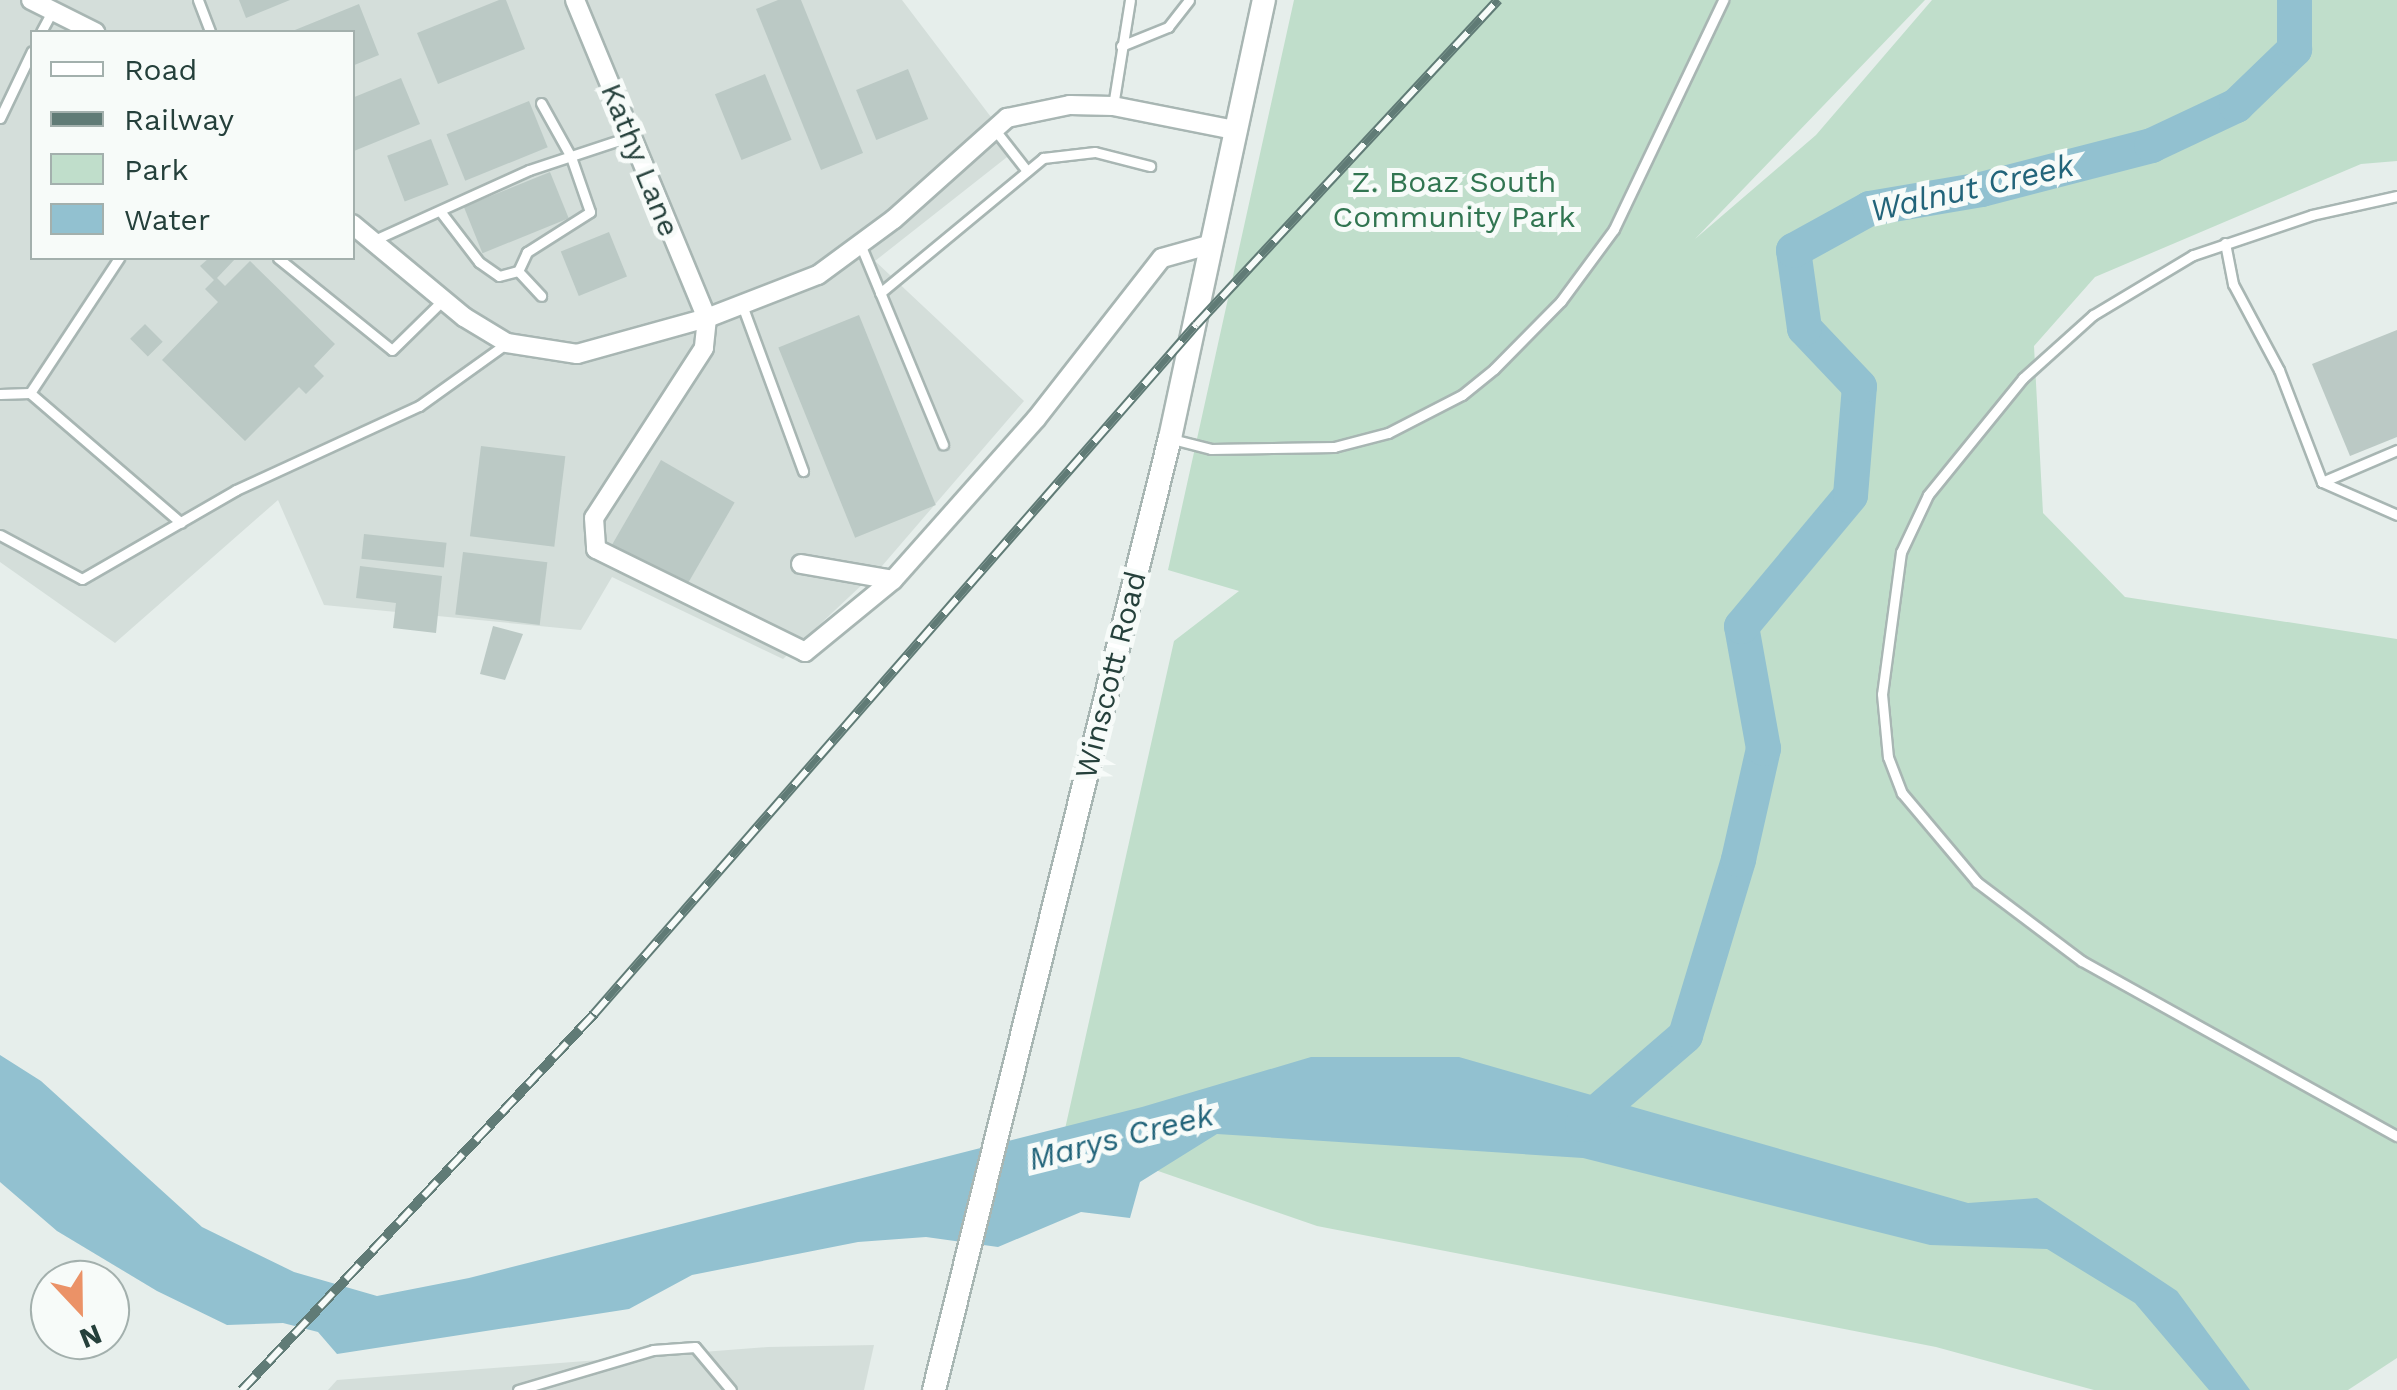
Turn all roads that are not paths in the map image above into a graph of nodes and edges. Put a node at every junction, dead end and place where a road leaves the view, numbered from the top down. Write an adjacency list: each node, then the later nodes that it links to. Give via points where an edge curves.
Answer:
1 (31, 0): 8 (street)
2 (198, 0): 11 (lane)
3 (575, 0): 19 (street, Kathy Lane)
4 (1130, 0): 12 (lane)
5 (1189, 0): 12 (lane, via 1168,27)
6 (1264, 0): 18 (main road, Winscott Road)
7 (1724, 0): 41 (lane, via 1614,229 1561,301 1483,378 1388,434 1334,447 1211,449)
8 (57, 4): 9 (lane); 10 (street)
9 (42, 30)
10 (92, 30)
11 (209, 30)
12 (1121, 46): 15 (lane)
13 (30, 55): 16 (lane)
14 (541, 103): 20 (lane)
15 (1113, 106): 17 (street, via 1070,105 1007,118); 18 (street)
16 (0, 118)
17 (995, 130): 22 (lane); 28 (street)
18 (1234, 130): 29 (main road, Winscott Road)
19 (629, 137): 20 (lane); 37 (street, Kathy Lane)
20 (571, 157): 24 (lane); 32 (lane, via 588,219 538,243)
21 (1150, 166): 22 (lane, via 1095,152 1043,158)
22 (1026, 170): 33 (lane)
23 (2397, 196): 27 (lane)
24 (440, 210): 26 (lane); 32 (lane, via 478,262 499,276)
25 (355, 227): 26 (street)
26 (372, 241): 35 (street)
27 (2225, 243): 45 (lane, via 2234,284 2279,370); 51 (lane, via 2140,281 2093,314 2023,378 1928,494 1901,552 1882,694 1888,757 1911,806 1976,882 2194,1027)
28 (860, 244): 33 (lane); 36 (street, via 818,274)
29 (1212, 244): 41 (main road, Winscott Road); 50 (street, via 1162,258 1036,419)
30 (118, 260): 39 (lane)
31 (280, 260): 35 (lane, via 392,350)
32 (518, 271): 34 (lane)
33 (880, 293): 42 (lane)
34 (541, 296)
35 (443, 300): 38 (street)
36 (742, 305): 37 (street); 44 (lane)
37 (708, 318): 38 (street, via 577,354); 50 (street, via 704,348 594,518 596,549 804,652)
38 (507, 344): 47 (lane, via 418,406 326,444)
39 (30, 393): 40 (lane); 47 (lane)
40 (0, 394)
41 (1170, 438): 54 (main road, Winscott Road)
42 (944, 444)
43 (2397, 450): 45 (lane)
44 (803, 471)
45 (2322, 482): 46 (lane)
46 (2397, 516)
47 (181, 523): 48 (lane, via 82,579)
48 (0, 535)
49 (801, 564): 50 (street)
50 (892, 580)
51 (2397, 1136)
52 (518, 1390): 53 (lane, via 634,1354 695,1347)
53 (731, 1390)
54 (934, 1390)

